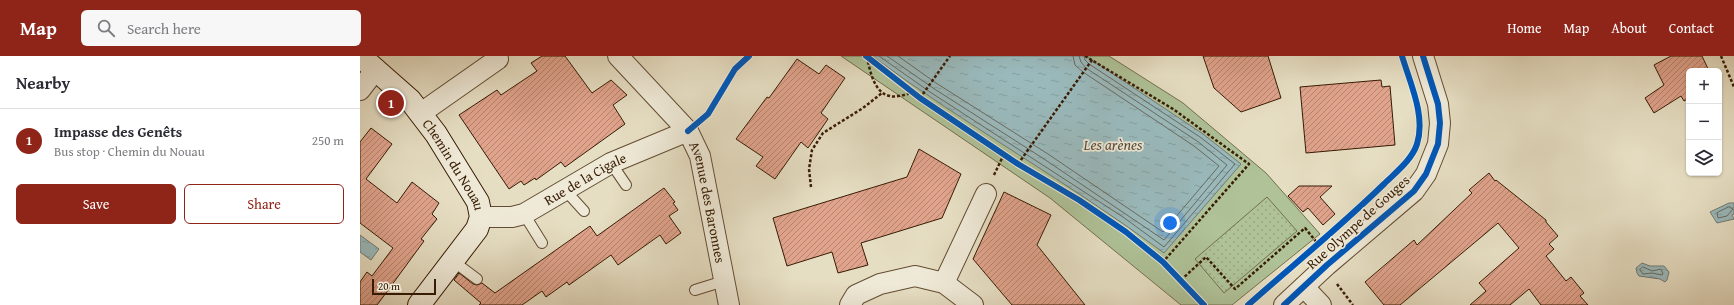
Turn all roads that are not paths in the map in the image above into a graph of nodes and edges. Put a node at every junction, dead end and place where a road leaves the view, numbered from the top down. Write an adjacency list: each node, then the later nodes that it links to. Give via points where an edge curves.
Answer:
1 (618, 56): 7 (street, Avenue des Baronnes)
2 (1423, 56): 20 (street, Rue Olympe de Gouges, via 1438,104 1440,123 1438,144 1426,174 1414,191)
3 (498, 59): 6 (street)
4 (368, 63): 5 (street); 6 (street, Chemin du Nouau, via 397,87)
5 (360, 90)
6 (421, 113): 14 (street, Chemin du Nouau, via 476,197)
7 (688, 131): 8 (street, Rue de la Cigale); 18 (street, Avenue des Baronnes, via 700,156)
8 (611, 162): 9 (lane); 10 (street, Rue de la Cigale)
9 (626, 185)
10 (565, 190): 12 (lane); 13 (street, Rue de la Cigale)
11 (986, 194): 19 (street)
12 (584, 211)
13 (524, 214): 14 (street, Rue de la Cigale, via 512,217); 15 (lane)
14 (481, 217): 16 (street, Chemin du Nouau, via 477,230)
15 (542, 243)
16 (453, 261): 17 (lane); 22 (street, Chemin du Nouau)
17 (477, 279)
18 (724, 281): 21 (lane); 23 (street, Avenue des Baronnes)
19 (944, 283): 24 (street, via 915,276 880,284 856,295); 25 (street)
20 (1304, 287): 26 (street, Rue Olympe de Gouges); 27 (street)
21 (695, 290)
22 (419, 305)
23 (729, 305)
24 (850, 305)
25 (973, 305)
26 (1284, 305)
27 (1321, 305)

